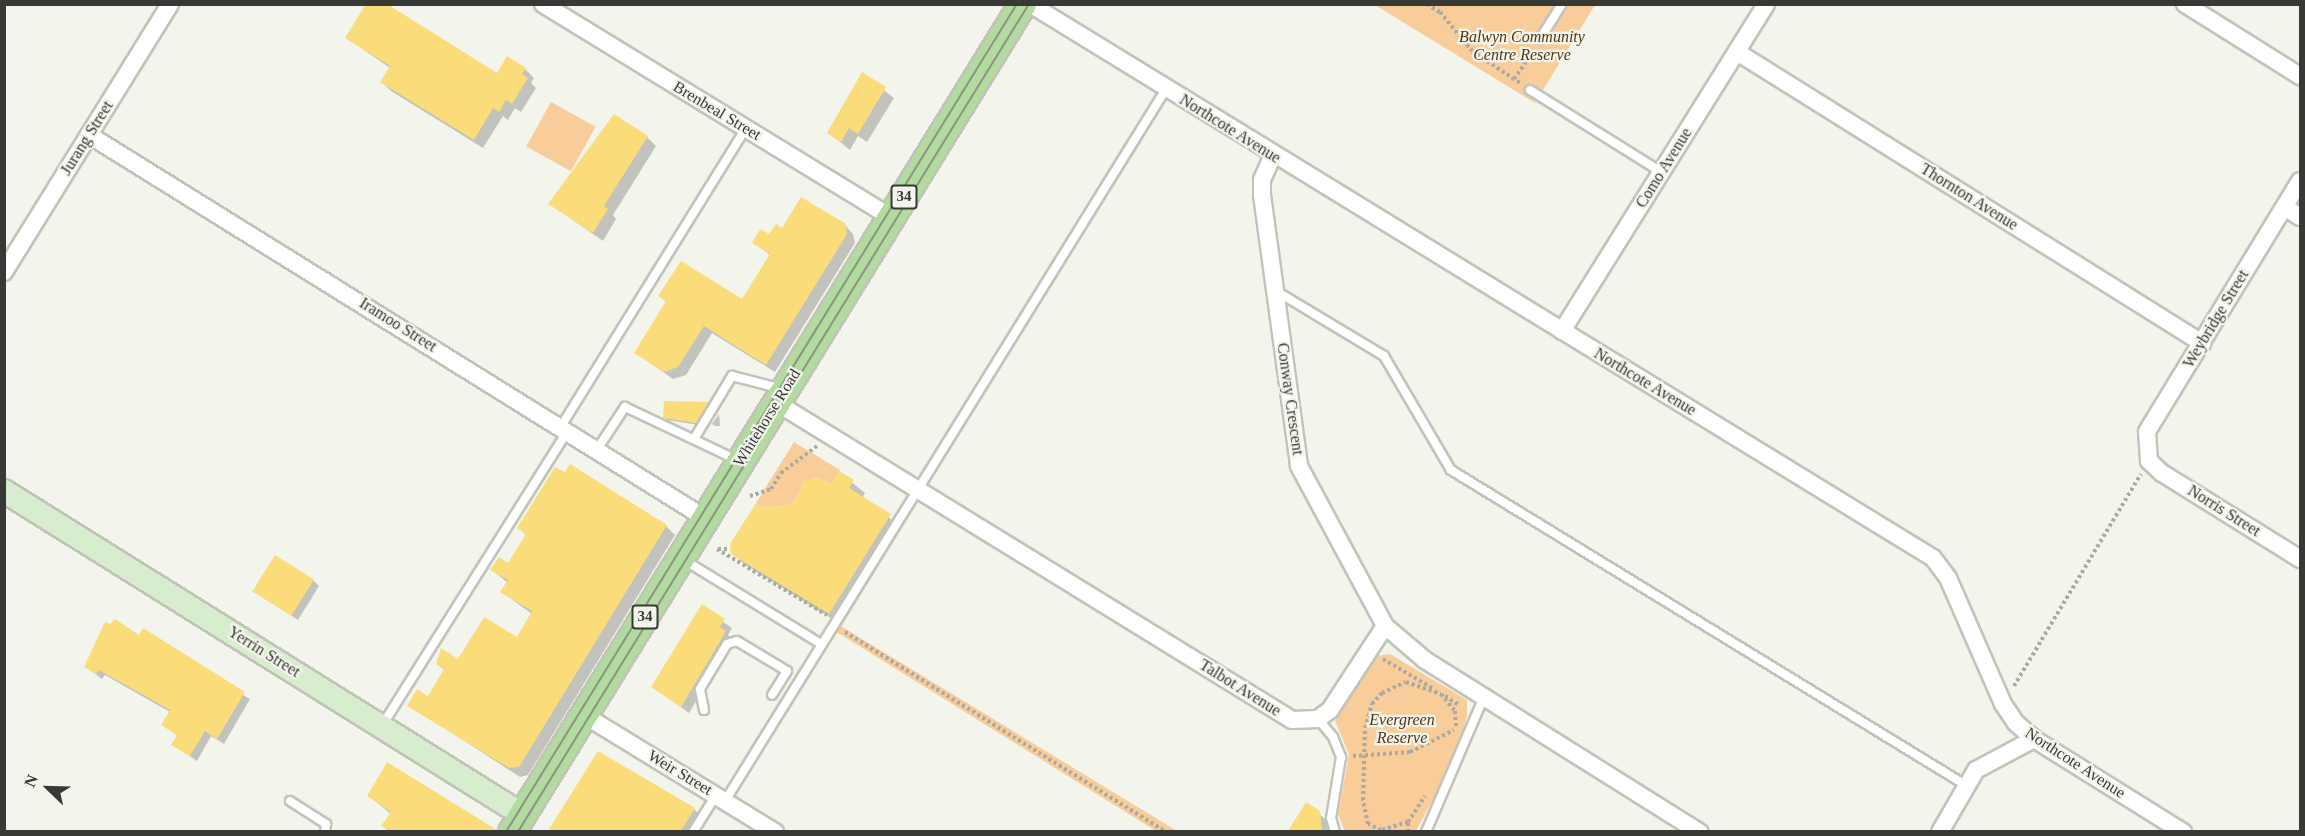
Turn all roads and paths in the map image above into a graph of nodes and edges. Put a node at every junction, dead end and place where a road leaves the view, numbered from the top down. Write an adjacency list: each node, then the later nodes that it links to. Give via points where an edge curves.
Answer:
1 (170, 4): 16 (street, Jurang Street)
2 (543, 4): 15 (street, Brenbeal Street)
3 (1023, 4): 21 (main road, Whitehorse Road / 34)
4 (1030, 4): 13 (street, Northcote Avenue)
5 (1427, 4): 12 (path, via 1440,12 1472,51)
6 (1562, 4): 9 (lane)
7 (1766, 4): 10 (street, Como Avenue)
8 (2184, 4): 11 (street)
9 (1540, 39): 12 (path)
10 (1737, 51): 18 (street, Como Avenue); 26 (street, Thornton Avenue)
11 (2301, 76)
12 (1515, 79): 14 (path)
13 (1166, 89): 17 (street, Northcote Avenue); 34 (lane)
14 (1530, 90): 18 (lane)
15 (746, 129): 21 (street, Brenbeal Street); 28 (lane)
16 (88, 135): 23 (street, Jurang Street); 28 (street, Iramoo Street)
17 (1273, 155): 24 (street, Conway Crescent, via 1262,180 1262,195); 25 (street, Northcote Avenue)
18 (1661, 172): 25 (street, Como Avenue)
19 (2301, 181): 20 (street, Weybridge Street)
20 (2284, 207): 22 (street); 26 (street, Weybridge Street)
21 (891, 217): 27 (main road, Whitehorse Road / 34)
22 (2301, 217)
23 (4, 272)
24 (1275, 291): 42 (street, Conway Crescent, via 1299,466); 59 (lane, via 1384,356 1450,470)
25 (1562, 331): 48 (street, Northcote Avenue, via 1933,558 1948,578)
26 (2202, 343): 32 (street, Weybridge Street, via 2147,432)
27 (781, 396): 29 (street, Talbot Avenue); 30 (lane, via 732,376); 33 (main road, Whitehorse Road / 34)
28 (563, 431): 31 (street, Iramoo Street); 53 (lane)
29 (830, 436): 34 (street, Talbot Avenue); 36 (path, via 781,472 771,489)
30 (694, 439): 31 (lane, via 625,407); 33 (lane)
31 (596, 451): 37 (street, Iramoo Street)
32 (2149, 461): 40 (street, Norris Street, via 2162,473); 48 (path)
33 (740, 462): 37 (main road, Whitehorse Road / 34)
34 (918, 490): 41 (lane); 52 (street, Talbot Avenue, via 1292,720)
35 (4, 491): 53 (street, Yerrin Street)
36 (750, 496)
37 (705, 518): 39 (main road, Whitehorse Road / 34)
38 (730, 549): 41 (path, via 717,549 826,614)
39 (681, 558): 43 (lane); 50 (main road, Whitehorse Road / 34)
40 (2301, 559)
41 (833, 625): 43 (lane); 69 (path)
42 (1385, 626): 44 (street); 47 (street, via 1425,660)
43 (821, 644): 61 (lane)
44 (1369, 651): 45 (path); 52 (street, via 1330,710)
45 (1441, 694): 51 (path); 54 (path, via 1455,711); 57 (path, via 1406,682 1382,693 1372,704 1365,728)
46 (772, 695): 49 (lane, via 787,671 737,641 727,644 700,689)
47 (1484, 697): 51 (lane); 74 (street)
48 (2003, 704): 56 (street, Northcote Avenue)
49 (704, 710)
50 (584, 715): 61 (street, Weir Street); 64 (main road, Whitehorse Road / 34)
51 (1476, 715): 54 (path); 73 (lane)
52 (1318, 719): 58 (lane, via 1333,737)
53 (381, 727): 64 (street, Yerrin Street)
54 (1456, 729): 55 (path); 57 (path, via 1410,752)
55 (1455, 738)
56 (2034, 739): 59 (street, via 1976,770); 76 (street, Northcote Avenue)
57 (1364, 756): 58 (path); 65 (path, via 1363,800 1368,824)
58 (1341, 758): 70 (lane, via 1331,818)
59 (1967, 786): 75 (street)
60 (1427, 793): 63 (path)
61 (720, 798): 67 (lane); 68 (street, Weir Street)
62 (290, 801): 66 (lane, via 326,824)
63 (1408, 822): 65 (path, via 1381,830); 72 (path)
64 (518, 823)
65 (1373, 826): 71 (path)
66 (325, 831)
67 (693, 831)
68 (775, 831)
69 (1166, 831)
70 (1335, 831)
71 (1369, 831)
72 (1408, 831)
73 (1426, 831)
74 (1699, 831)
75 (1940, 831)
76 (2183, 831)

